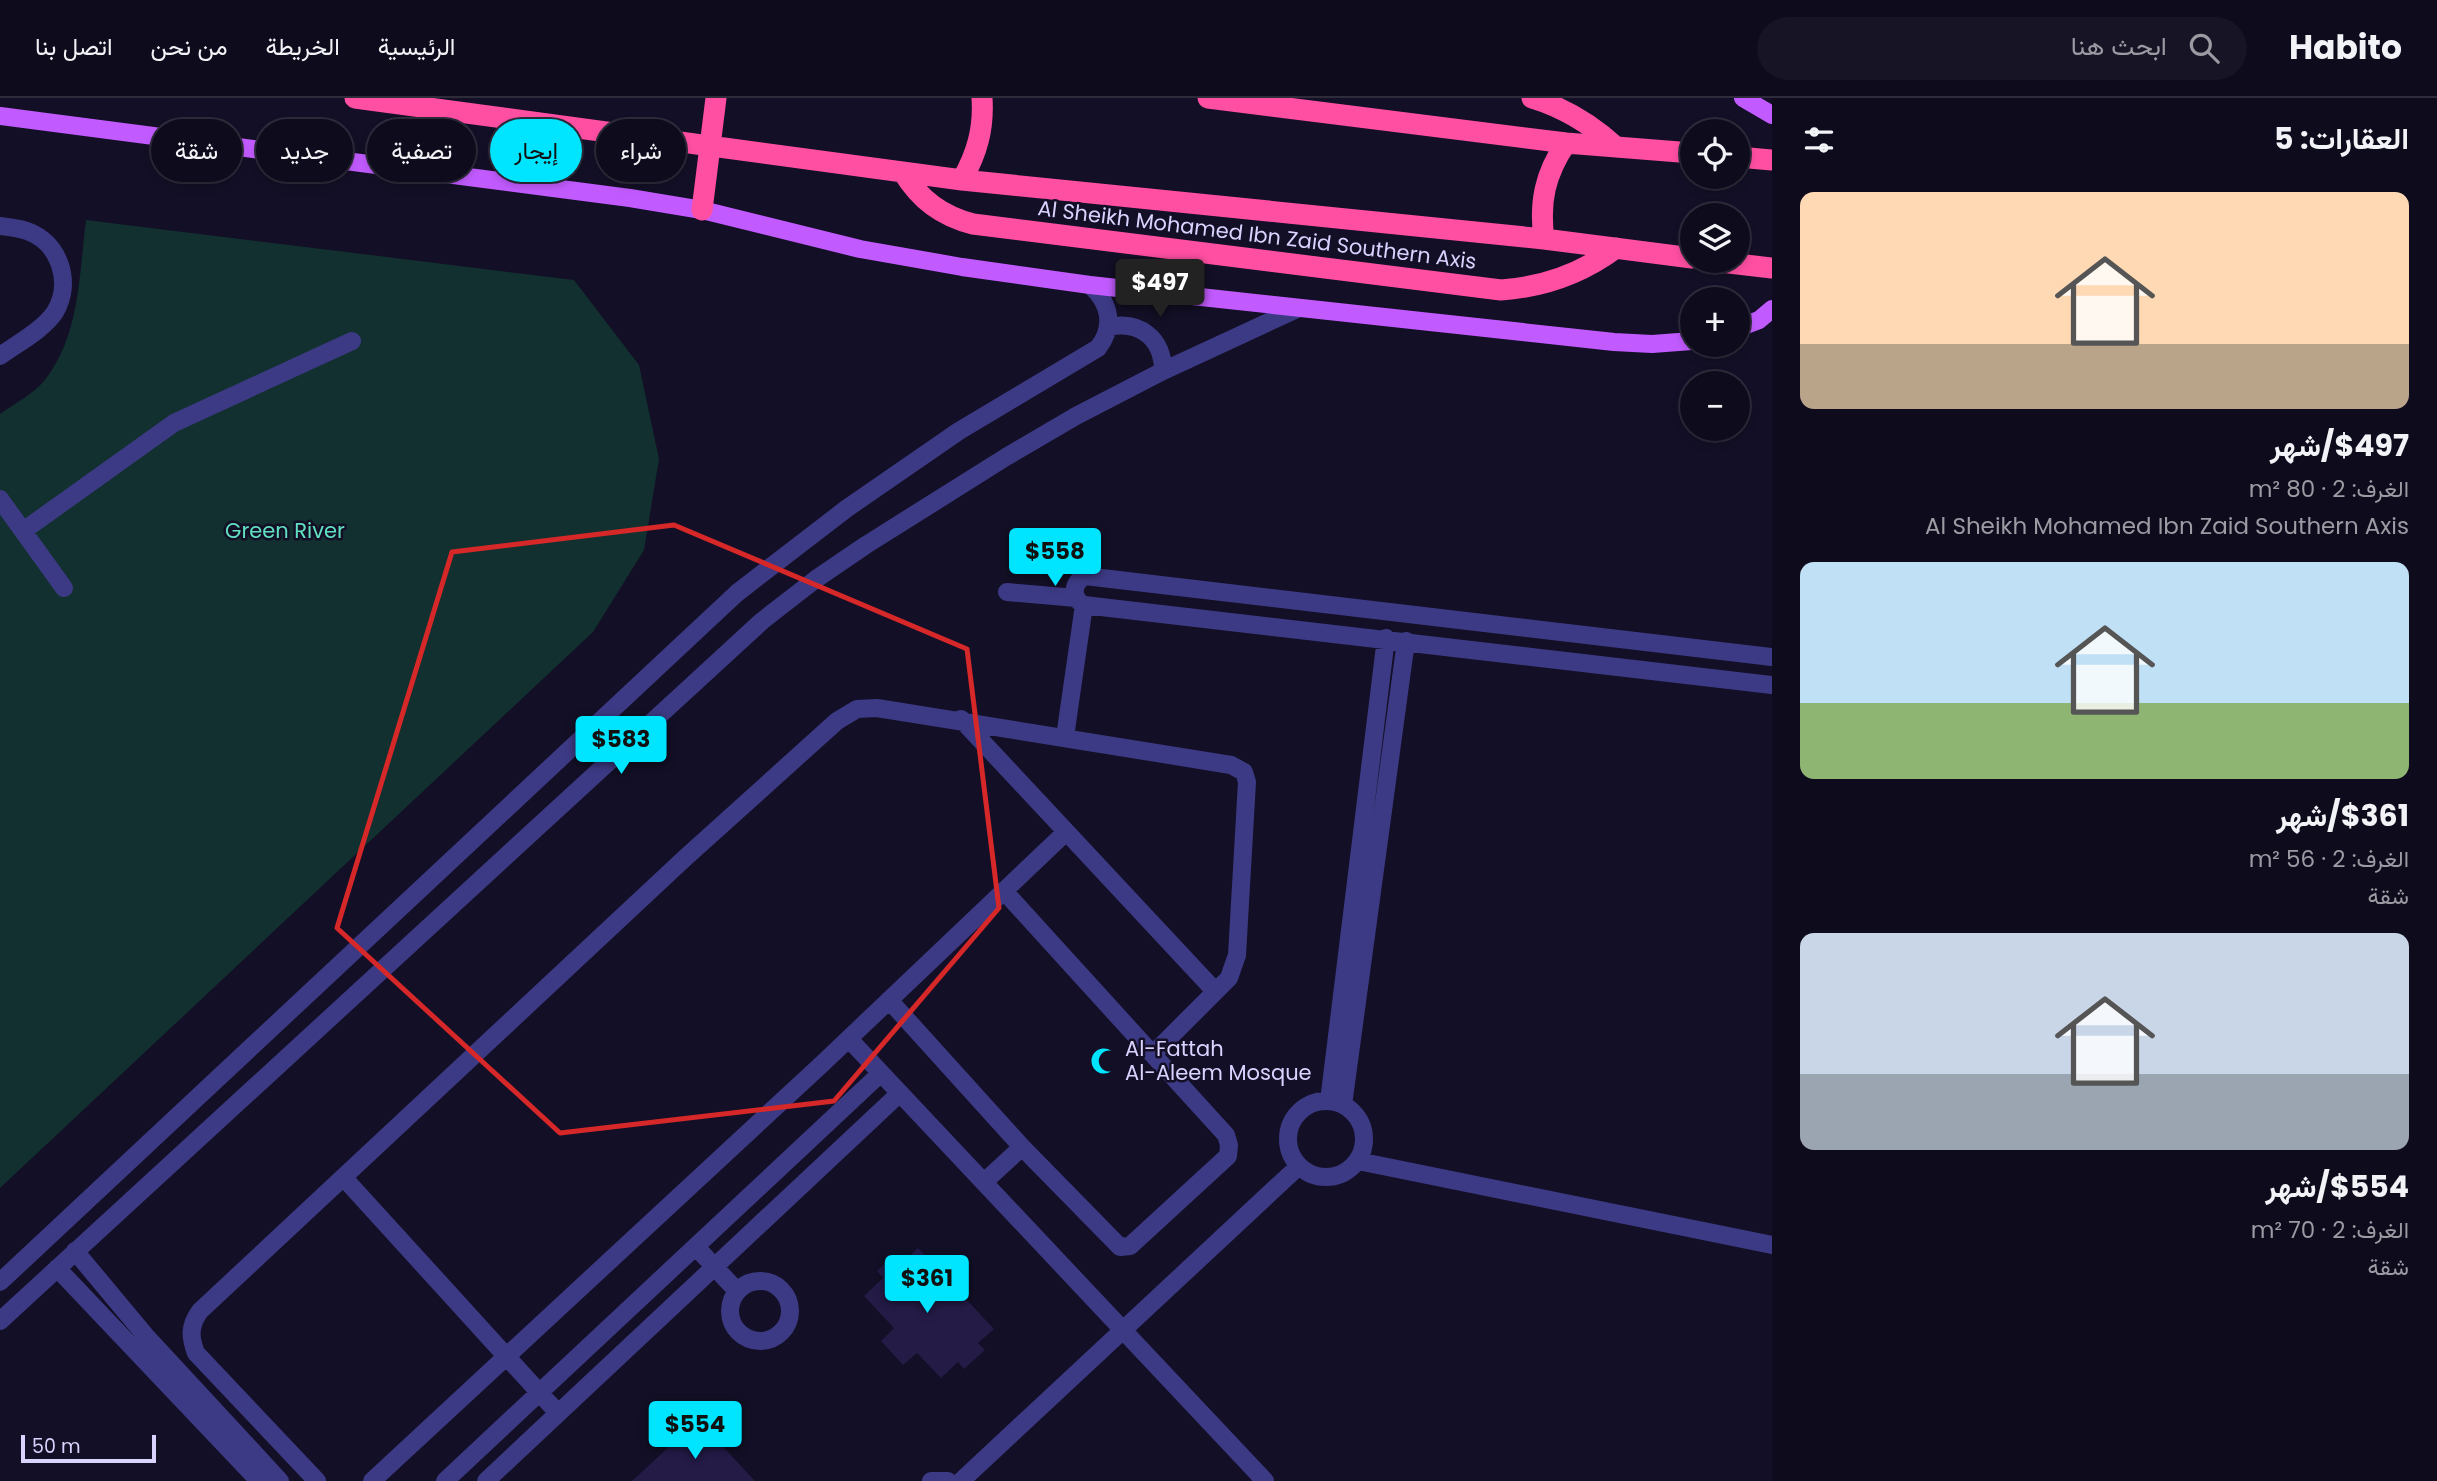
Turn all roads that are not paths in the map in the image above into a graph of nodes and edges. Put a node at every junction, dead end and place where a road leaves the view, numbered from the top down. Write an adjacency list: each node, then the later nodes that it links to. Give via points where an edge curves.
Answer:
1 (355, 98): 10 (highway, Al Sheikh Mohamed Ibn Zaid Southern Axis)
2 (716, 98): 10 (highway)
3 (982, 98): 16 (highway, via 980,138)
4 (1208, 98): 9 (highway)
5 (1532, 98): 11 (highway, via 1575,116)
6 (1743, 98): 7 (main road)
7 (1772, 115)
8 (0, 116): 17 (main road)
9 (1566, 142): 11 (highway); 19 (highway, via 1546,178 1541,219)
10 (709, 147): 15 (highway, Al Sheikh Mohamed Ibn Zaid Southern Axis); 17 (highway)
11 (1616, 147): 12 (highway)
12 (1680, 152)
13 (1750, 158): 14 (highway)
14 (1772, 160)
15 (902, 172): 16 (highway, Al Sheikh Mohamed Ibn Zaid Southern Axis); 20 (highway, Al Sheikh Mohamed Ibn Zaid Southern Axis, via 933,207 973,223 1501,290 1567,277)
16 (962, 180): 19 (highway, Al Sheikh Mohamed Ibn Zaid Southern Axis)
17 (702, 211): 24 (main road, via 860,249)
18 (0, 226): 31 (street, via 27,231 50,246 63,286 61,299 46,323)
19 (1544, 239): 20 (highway, Al Sheikh Mohamed Ibn Zaid Southern Axis)
20 (1616, 248): 21 (highway, Al Sheikh Mohamed Ibn Zaid Southern Axis)
21 (1680, 256)
22 (1750, 265): 23 (highway)
23 (1772, 268)
24 (1090, 285): 25 (main road); 28 (street, via 1105,303)
25 (1299, 308): 30 (main road, via 1614,342); 32 (street)
26 (1772, 309): 27 (main road)
27 (1750, 323)
28 (1109, 327): 32 (street, via 1129,325 1148,334 1160,350); 65 (street, via 1098,348 947,439 737,593)
29 (352, 341): 34 (street, via 173,423)
30 (1680, 342)
31 (0, 356)
32 (1163, 371): 62 (street, via 1076,416 936,500 816,579 762,621)
33 (0, 499): 34 (street)
34 (23, 531): 35 (street)
35 (64, 588)
36 (1007, 592): 37 (street)
37 (1080, 601): 38 (street); 40 (street, via 1075,585 1085,576); 45 (street)
38 (1386, 638): 39 (street); 54 (street)
39 (1406, 641): 42 (street); 54 (street)
40 (1678, 646): 41 (street); 42 (street)
41 (1772, 657)
42 (1674, 673): 43 (street)
43 (1772, 685)
44 (961, 719): 45 (street); 46 (street); 58 (street, via 877,708 857,709 837,720)
45 (1065, 737): 48 (street, via 1231,765 1244,772 1237,956 1229,978)
46 (1066, 832): 47 (street); 48 (street)
47 (1004, 891): 49 (street); 51 (street)
48 (1215, 990): 51 (street)
49 (889, 1000): 50 (street); 55 (street)
50 (849, 1039): 52 (street); 69 (street)
51 (1153, 1054): 55 (street, via 1226,1135 1228,1156 1130,1245 1120,1247 1112,1241)
52 (881, 1073): 53 (street); 61 (street)
53 (900, 1093): 59 (street); 63 (street)
54 (1336, 1103): 56 (street, via 1356,1115 1364,1129); 57 (street, via 1311,1104 1296,1115 1289,1132 1289,1150)
55 (1022, 1147): 59 (street)
56 (1358, 1161): 57 (street, via 1346,1172 1329,1177 1312,1175); 60 (street)
57 (1298, 1166): 68 (street)
58 (344, 1178): 69 (street); 74 (street, via 201,1311 193,1321 190,1338 196,1353)
59 (984, 1182): 68 (street)
60 (1772, 1245)
61 (696, 1247): 63 (street); 70 (street)
62 (75, 1251): 64 (street); 73 (street, via 145,1335)
63 (715, 1267): 66 (street); 71 (street)
64 (57, 1268): 67 (street); 72 (street)
65 (0, 1282)
66 (737, 1291)
67 (0, 1321)
68 (1123, 1330): 80 (street); 81 (street)
69 (507, 1357): 70 (street); 75 (street)
70 (539, 1393): 71 (street); 76 (street)
71 (558, 1413): 77 (street)
72 (259, 1481)
73 (280, 1481)
74 (317, 1481)
75 (372, 1481)
76 (445, 1481)
77 (486, 1481)
78 (931, 1481): 79 (street)
79 (948, 1481)
80 (961, 1481)
81 (1265, 1481)

